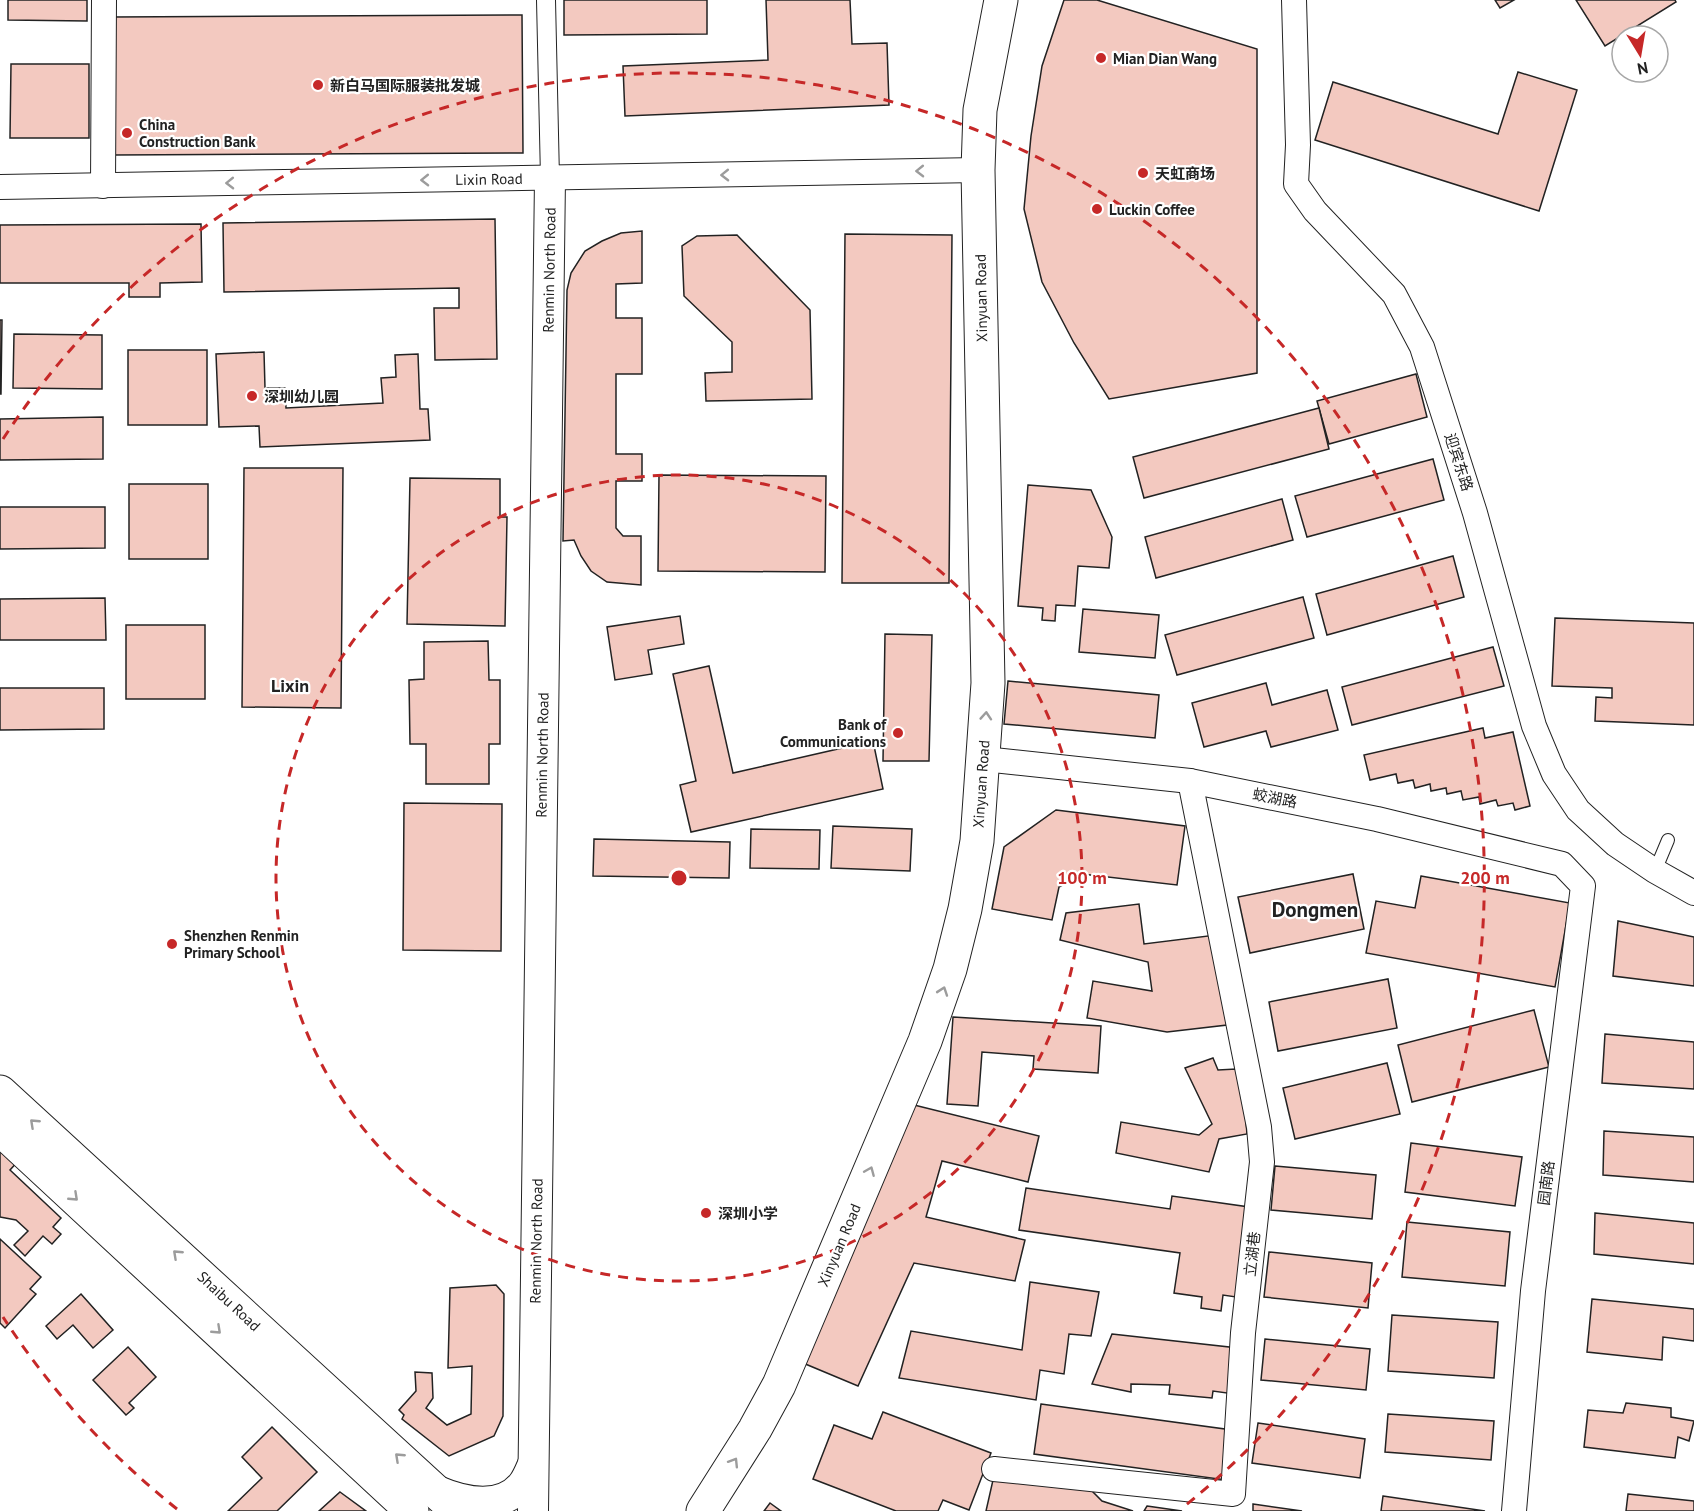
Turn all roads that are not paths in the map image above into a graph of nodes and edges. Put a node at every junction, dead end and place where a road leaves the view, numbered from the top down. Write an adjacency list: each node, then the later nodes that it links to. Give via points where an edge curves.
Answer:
1 (104, 0): 7 (street)
2 (546, 0): 6 (street, Renmin North Road)
3 (1000, 0): 5 (main road, Xinyuan Road, via 980,110)
4 (1294, 0): 13 (street, 迎宾东路, via 1296,184 1314,211 1394,294 1422,347 1475,513 1534,726 1554,774 1578,810 1615,844)
5 (978, 170): 6 (street, Lixin Road, one-way to 6); 9 (main road, Xinyuan Road, one-way to 5, via 988,672)
6 (550, 178): 7 (street, Lixin Road, one-way to 7); 17 (street, Renmin North Road)
7 (103, 186): 8 (street, Lixin Road)
8 (0, 187)
9 (984, 759): 10 (street, 蛟湖路); 21 (main road, Xinyuan Road, one-way to 9, via 779,1385 925,1041 950,969 965,909 977,841)
10 (1190, 781): 12 (street, 蛟湖路, via 1377,819); 18 (street, 立湖巷, via 1259,1127 1262,1162 1243,1333 1233,1494)
11 (1668, 840): 13 (lane)
12 (1562, 864): 22 (street, 园南路, via 1583,886 1533,1291)
13 (1655, 871): 14 (street, 迎宾东路)
14 (1694, 893)
15 (0, 1092): 19 (main road, Shaibu Road, one-way to 15)
16 (0, 1129): 19 (main road, Shaibu Road, one-way to 19)
17 (533, 1464): 19 (street, via 522,1486 508,1499 491,1504); 20 (street, Renmin North Road)
18 (994, 1469)
19 (435, 1504)
20 (533, 1511)
21 (703, 1511)
22 (1514, 1511)

